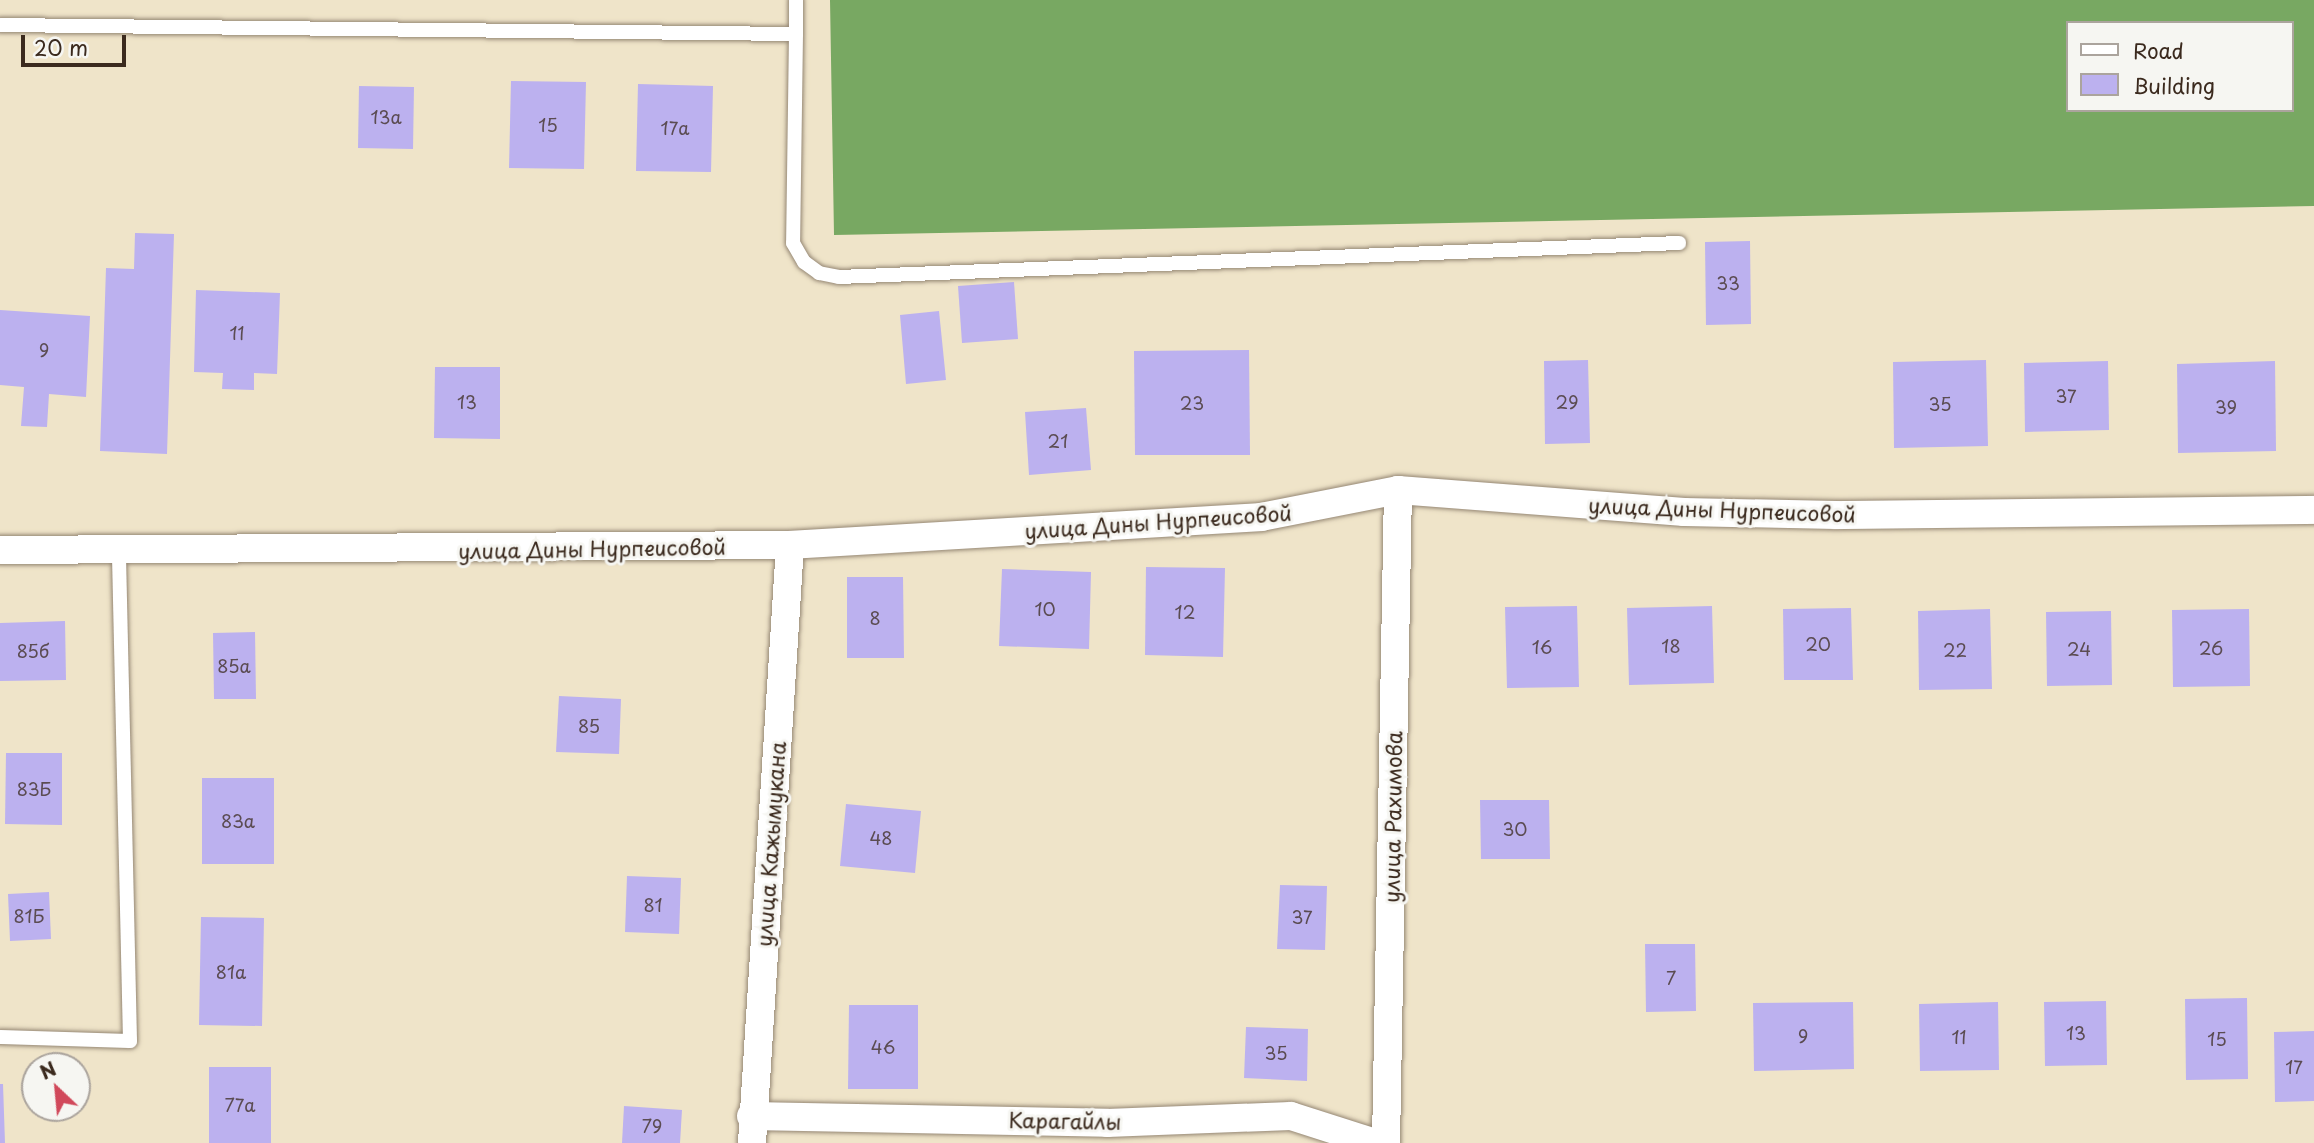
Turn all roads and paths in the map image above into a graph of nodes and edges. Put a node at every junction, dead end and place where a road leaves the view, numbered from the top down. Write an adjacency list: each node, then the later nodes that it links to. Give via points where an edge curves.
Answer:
1 (796, 0): 3 (lane)
2 (0, 25): 3 (lane)
3 (796, 34): 4 (lane, via 790,221 793,243 804,262 819,273 839,277)
4 (1679, 243)
5 (1398, 490): 6 (street, улица Дины Нурпеисовой, via 1698,513); 7 (street, улица Дины Нурпеисовой, via 1261,517); 13 (street, улица Рахимова)
6 (2314, 510)
7 (790, 545): 9 (street, улица Дины Нурпеисовой); 11 (street, улица Кажымукана)
8 (0, 550): 9 (street, улица Дины Нурпеисовой)
9 (119, 550): 10 (lane, via 130,1041)
10 (0, 1037)
11 (751, 1129): 12 (street, Карагайлы, via 1291,1116)
12 (1375, 1143)
13 (1386, 1143)

